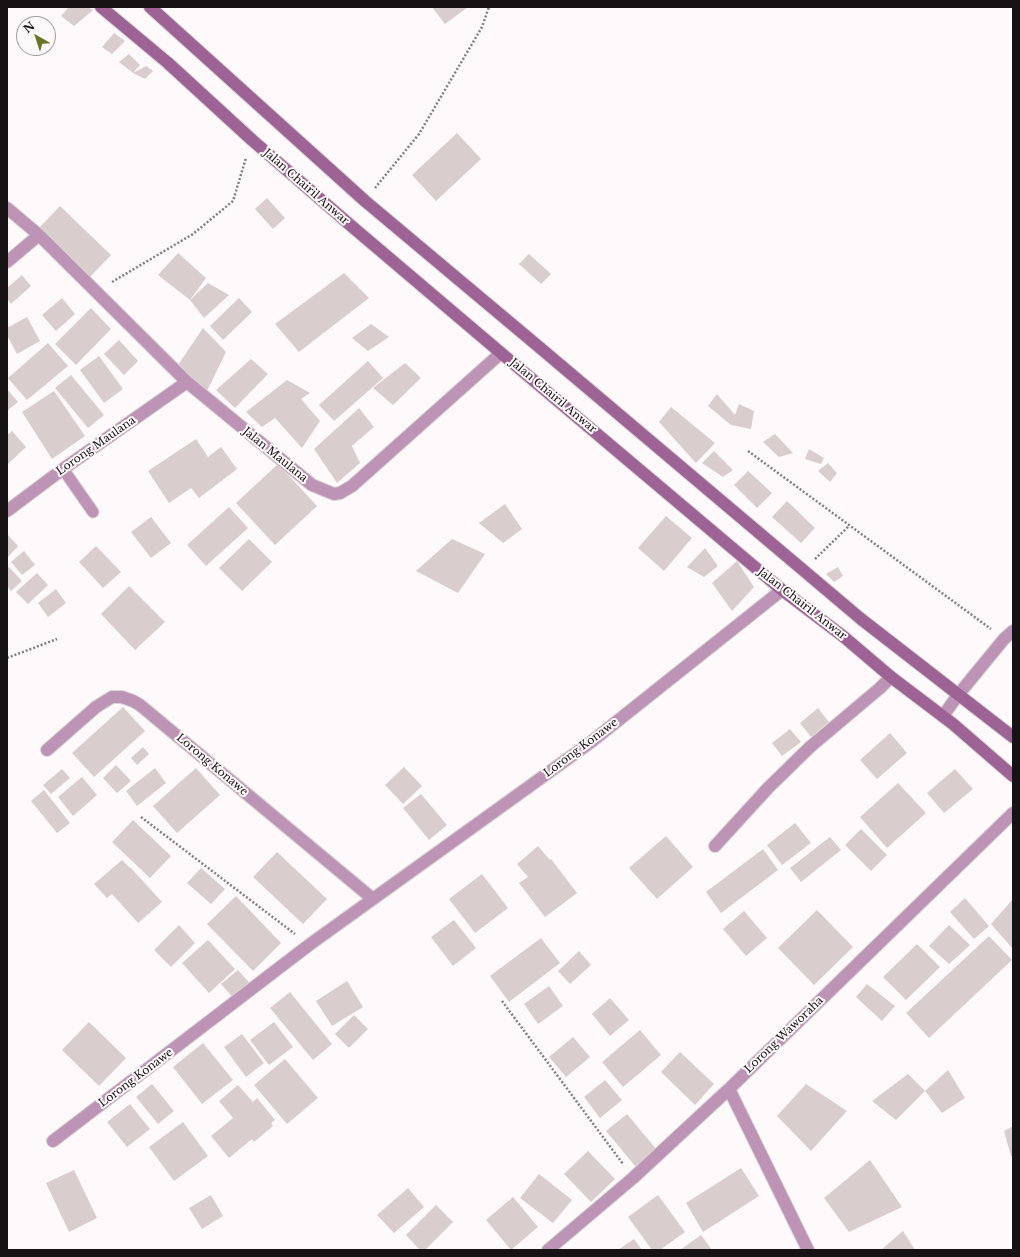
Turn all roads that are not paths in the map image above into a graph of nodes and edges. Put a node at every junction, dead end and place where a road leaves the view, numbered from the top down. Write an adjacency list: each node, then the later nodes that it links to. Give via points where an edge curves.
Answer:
1 (101, 7): 6 (main road, Jalan Chairil Anwar, via 349,224)
2 (150, 7): 14 (main road, via 365,201 872,629)
3 (7, 208): 4 (street, Jalan Maulana)
4 (39, 235): 5 (street); 7 (street, Jalan Maulana)
5 (7, 262)
6 (502, 353): 7 (street, Jalan Maulana, via 352,486 334,494 312,485); 11 (main road, Jalan Chairil Anwar)
7 (187, 382): 8 (street, Lorong Maulana)
8 (63, 469): 9 (street, Lorong Maulana); 10 (lane)
9 (7, 511)
10 (93, 512)
11 (782, 590): 13 (main road, Jalan Chairil Anwar); 21 (street, Lorong Konawe, via 591,742)
12 (1009, 635): 14 (street)
13 (891, 677): 15 (main road, Jalan Chairil Anwar); 20 (street, via 778,778)
14 (958, 695): 15 (street); 16 (main road)
15 (943, 716): 18 (main road, Jalan Chairil Anwar)
16 (1013, 737)
17 (47, 750): 21 (street, Lorong Konawe, via 96,707 112,697 133,701)
18 (1013, 776)
19 (1013, 813): 22 (street, Lorong Waworaha)
20 (715, 846)
21 (373, 899): 23 (street, Lorong Konawe)
22 (729, 1089): 24 (street, Lorong Waworaha, via 633,1178); 25 (street)
23 (53, 1141)
24 (548, 1250)
25 (808, 1250)

